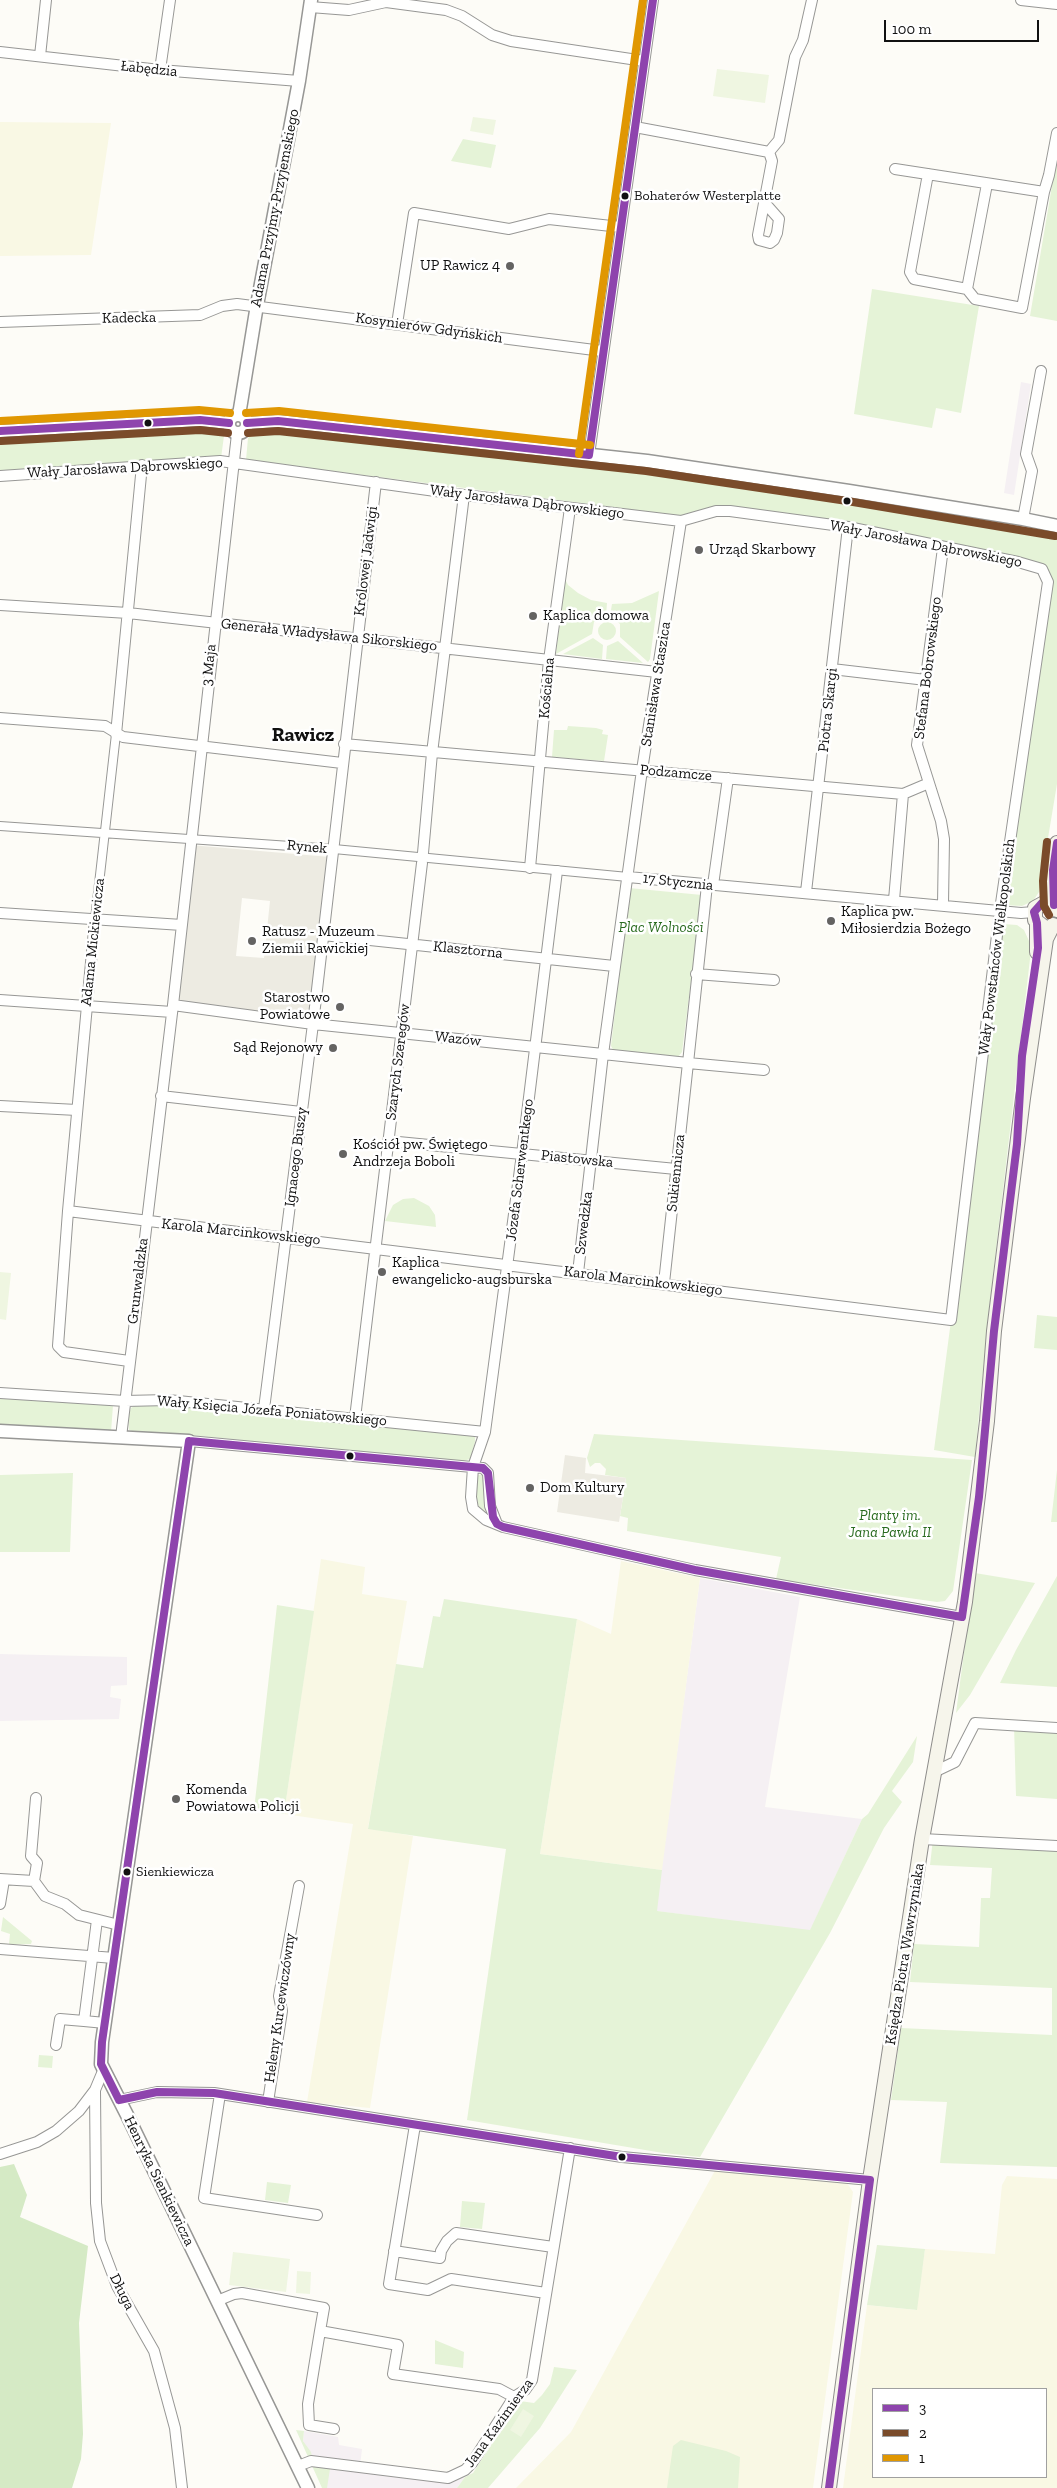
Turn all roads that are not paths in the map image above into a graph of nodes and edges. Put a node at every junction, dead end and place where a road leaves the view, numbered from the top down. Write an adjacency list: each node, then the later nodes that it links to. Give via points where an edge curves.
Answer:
1 (46, 0): 9 (street)
2 (170, 0): 11 (street)
3 (653, 0): 10 (street)
4 (812, 0): 15 (street, via 779,140)
5 (1021, 0): 7 (street)
6 (310, 4): 10 (street, via 349,10 386,2 452,11 511,41); 12 (street, Adama Przyjmy-Przyjemskiego)
7 (1057, 4)
8 (0, 52): 9 (street, Łabędzia)
9 (40, 56): 11 (street, Łabędzia)
10 (644, 61): 13 (street)
11 (160, 70): 12 (street, Łabędzia)
12 (299, 81): 23 (street, Adama Przyjmy-Przyjemskiego)
13 (634, 127): 15 (street); 21 (street)
14 (1057, 133): 19 (street)
15 (768, 152): 20 (street, via 772,161)
16 (895, 169): 17 (street)
17 (928, 174): 18 (street); 22 (street, via 910,272 914,279)
18 (987, 184): 19 (street); 22 (street)
19 (1044, 192): 22 (street, via 1022,308 975,299)
20 (764, 202)
21 (620, 227): 25 (street, via 549,219 509,229 414,213); 26 (street)
22 (967, 289)
23 (257, 304): 24 (street, Kadecka, via 237,304 200,315 164,318); 25 (street, Kosynierów Gdyńskich); 28 (street, Adama Przyjmy-Przyjemskiego)
24 (0, 322)
25 (397, 324): 26 (street, Kosynierów Gdyńskich)
26 (602, 351): 31 (street)
27 (1040, 370): 38 (street, via 1026,454 1032,471)
28 (238, 421): 29 (street, via 200,420); 30 (street, via 244,431); 31 (street, via 278,421)
29 (0, 431)
30 (237, 434): 32 (street, 3 Maja)
31 (588, 455): 38 (street, via 785,481)
32 (232, 462): 33 (street, Wały Jarosława Dąbrowskiego); 35 (street, Wały Jarosława Dąbrowskiego); 46 (street, 3 Maja)
33 (142, 464): 34 (street, Wały Jarosława Dąbrowskiego); 45 (street, Adama Mickiewicza)
34 (0, 476)
35 (376, 482): 36 (street, Wały Jarosława Dąbrowskiego); 47 (street, Królowej Jadwigi)
36 (464, 495): 37 (street, Wały Jarosława Dąbrowskiego); 48 (street, Szarych Szeregów)
37 (570, 508): 39 (street, Wały Jarosława Dąbrowskiego); 49 (street, Kościelna)
38 (1023, 518): 40 (street)
39 (681, 521): 41 (street, Wały Jarosława Dąbrowskiego, via 707,513 730,511); 51 (street, Stanisława Staszica)
40 (1054, 524)
41 (848, 528): 42 (street, Wały Jarosława Dąbrowskiego); 50 (street, Piotra Skargi)
42 (943, 548): 43 (street, Wały Jarosława Dąbrowskiego, via 1025,564 1042,569); 52 (street, Stefana Bobrowskiego)
43 (1046, 574): 78 (street, Wały Powstańców Wielkopolskich, via 1048,589)
44 (0, 605): 45 (street, Generała Władysława Sikorskiego)
45 (128, 613): 46 (street, Generała Władysława Sikorskiego); 54 (street, Adama Mickiewicza)
46 (214, 622): 47 (street, Generała Władysława Sikorskiego); 56 (street, 3 Maja)
47 (356, 638): 48 (street, Generała Władysława Sikorskiego); 55 (street, Królowej Jadwigi)
48 (445, 648): 49 (street, Generała Władysława Sikorskiego); 57 (street, Szarych Szeregów)
49 (549, 660): 51 (street, Generała Władysława Sikorskiego); 58 (street, Kościelna)
50 (832, 669): 52 (street); 63 (street, Piotra Skargi)
51 (657, 672): 60 (street, Stanisława Staszica)
52 (926, 680): 62 (street, Stefana Bobrowskiego, via 917,744)
53 (0, 718): 54 (street, via 105,726)
54 (116, 734): 56 (street); 66 (street, Adama Mickiewicza)
55 (344, 744): 57 (street, Podzamcze); 59 (street, Królowej Jadwigi)
56 (200, 747): 59 (street); 67 (street, 3 Maja)
57 (432, 753): 58 (street, Podzamcze); 70 (street, Szarych Szeregów)
58 (540, 762): 60 (street, Podzamcze); 71 (street, Kościelna)
59 (342, 763): 69 (street, Królowej Jadwigi)
60 (642, 770): 61 (street, Podzamcze); 73 (street, Stanisława Staszica)
61 (728, 778): 63 (street, Podzamcze); 74 (street)
62 (929, 783): 64 (street); 77 (street, Stefana Bobrowskiego, via 944,839)
63 (819, 786): 64 (street, Podzamcze); 75 (street, Piotra Skargi)
64 (903, 794): 76 (street)
65 (0, 826): 66 (street, Rynek)
66 (106, 833): 67 (street, Rynek); 81 (street, Adama Mickiewicza)
67 (191, 838): 69 (street, Rynek); 83 (street)
68 (1057, 843): 79 (main road)
69 (334, 849): 70 (street, 17 Stycznia); 84 (street, Rynek)
70 (422, 858): 71 (street, 17 Stycznia); 85 (street, Szarych Szeregów)
71 (530, 868): 72 (street, 17 Stycznia)
72 (557, 871): 73 (street, 17 Stycznia); 86 (street, Józefa Scherwentkego)
73 (628, 877): 74 (street, 17 Stycznia); 87 (street)
74 (710, 885): 75 (street, 17 Stycznia); 88 (street)
75 (806, 892): 76 (street, 17 Stycznia)
76 (894, 900): 77 (street, 17 Stycznia)
77 (943, 904): 78 (street, 17 Stycznia)
78 (1000, 910): 79 (street, 17 Stycznia); 115 (street, Wały Powstańców Wielkopolskich)
79 (1045, 910): 82 (main road, via 1046,927); 104 (main road, via 1022,1056)
80 (0, 913): 81 (street)
81 (95, 920): 83 (street); 91 (street, Adama Mickiewicza)
82 (1056, 921): 104 (main road, via 1046,939)
83 (182, 925): 92 (street)
84 (323, 935): 85 (street, Klasztorna); 93 (street, Rynek)
85 (412, 945): 86 (street, Klasztorna); 94 (street, Szarych Szeregów)
86 (547, 958): 87 (street, Klasztorna); 95 (street, Józefa Scherwentkego)
87 (614, 966): 96 (street)
88 (696, 974): 89 (street); 97 (street)
89 (774, 980)
90 (0, 1000): 91 (street)
91 (86, 1005): 92 (street); 101 (street, Adama Mickiewicza)
92 (172, 1009): 93 (street); 99 (street, Grunwaldzka)
93 (313, 1024): 94 (street, Wazów); 102 (street, Ignacego Buszy)
94 (401, 1033): 95 (street, Wazów); 103 (street, Szarych Szeregów)
95 (535, 1047): 96 (street, Wazów); 105 (street, Józefa Scherwentkego)
96 (602, 1054): 97 (street); 106 (street, Szwedzka)
97 (688, 1063): 98 (street); 107 (street, Sukiennicza)
98 (764, 1070)
99 (161, 1096): 102 (street); 109 (street, Grunwaldzka)
100 (0, 1106): 101 (street)
101 (77, 1110): 108 (street, Adama Mickiewicza)
102 (301, 1112): 110 (street, Ignacego Buszy)
103 (388, 1141): 105 (street, Piastowska); 111 (street, Szarych Szeregów)
104 (1017, 1144): 127 (main road, via 994,1331 979,1497)
105 (522, 1154): 106 (street, Piastowska); 112 (street, Józefa Scherwentkego)
106 (591, 1161): 107 (street, Piastowska); 113 (street, Szwedzka)
107 (676, 1169): 114 (street, Sukiennicza)
108 (68, 1211): 109 (street, Karola Marcinkowskiego); 116 (street, Adama Mickiewicza, via 60,1349)
109 (145, 1221): 110 (street, Karola Marcinkowskiego); 116 (street, Grunwaldzka)
110 (286, 1237): 111 (street, Karola Marcinkowskiego); 119 (street, Ignacego Buszy)
111 (374, 1247): 112 (street, Karola Marcinkowskiego); 120 (street, Szarych Szeregów)
112 (508, 1264): 113 (street, Karola Marcinkowskiego); 122 (street, Józefa Scherwentkego)
113 (578, 1273): 114 (street, Karola Marcinkowskiego)
114 (664, 1283): 115 (street, Karola Marcinkowskiego)
115 (951, 1320)
116 (129, 1361): 118 (street, Grunwaldzka)
117 (0, 1393): 118 (street, Wały Księcia Józefa Poniatowskiego)
118 (124, 1401): 119 (street, Wały Księcia Józefa Poniatowskiego, via 168,1400); 123 (street, Grunwaldzka)
119 (264, 1409): 120 (street, Wały Księcia Józefa Poniatowskiego)
120 (355, 1418): 122 (street, Wały Księcia Józefa Poniatowskiego)
121 (0, 1431): 123 (street)
122 (484, 1432): 125 (street, Józefa Scherwentkego)
123 (121, 1438): 124 (street)
124 (189, 1441): 125 (street); 138 (street, Henryka Sienkiewicza)
125 (473, 1466): 126 (street, via 488,1473 490,1506); 126 (street, Józefa Scherwentkego, via 473,1509)
126 (497, 1524): 127 (street, via 695,1570)
127 (962, 1617): 129 (main road, Księdza Piotra Wawrzyniaka)
128 (1057, 1728): 129 (street, via 975,1724 955,1762)
129 (934, 1772): 131 (main road, Księdza Piotra Wawrzyniaka)
130 (36, 1798): 134 (street, via 31,1856 37,1862)
131 (922, 1839): 132 (street); 153 (main road, Księdza Piotra Wawrzyniaka)
132 (1057, 1846)
133 (2, 1879): 134 (street); 136 (street)
134 (34, 1881): 137 (street, via 46,1896 65,1904 79,1915)
135 (298, 1886): 149 (street, Heleny Kurcewiczówny, via 279,1996 282,2011)
136 (0, 1904)
137 (98, 1920): 138 (street); 140 (street)
138 (119, 1925): 141 (street, Henryka Sienkiewicza)
139 (0, 1949): 140 (street)
140 (92, 1957): 141 (street); 142 (street)
141 (114, 1958): 143 (street, Henryka Sienkiewicza)
142 (84, 2021): 143 (street); 144 (street, via 60,2018)
143 (105, 2023): 145 (street, Henryka Sienkiewicza, via 101,2058)
144 (56, 2045)
145 (103, 2071): 146 (street); 148 (street, Henryka Sienkiewicza)
146 (95, 2090): 152 (street, via 56,2132); 163 (street, Długa, via 96,2203 100,2241 118,2286 154,2351 175,2428)
147 (220, 2094): 148 (street, via 175,2091); 149 (street); 154 (street, via 204,2198)
148 (119, 2100): 158 (street, Henryka Sienkiewicza)
149 (268, 2102): 150 (street)
150 (415, 2125): 151 (street); 156 (street)
151 (570, 2148): 153 (street, via 707,2166); 155 (street, Jana Kazimierza)
152 (0, 2154)
153 (870, 2180): 165 (main road, Księdza Piotra Wawrzyniaka)
154 (317, 2215)
155 (553, 2248): 156 (street, via 456,2233 447,2241 440,2258); 157 (street, Jana Kazimierza)
156 (394, 2251): 157 (street, via 389,2284 428,2290 451,2279)
157 (546, 2293): 160 (street, Jana Kazimierza, via 532,2380)
158 (217, 2301): 159 (street, via 242,2293 324,2308); 162 (street, Henryka Sienkiewicza)
159 (320, 2331): 160 (street, via 398,2345 393,2374 499,2389); 161 (street, via 308,2404 309,2425)
160 (514, 2397): 162 (street, Jana Kazimierza, via 472,2463 448,2478 311,2461)
161 (334, 2429)
162 (298, 2466): 164 (street, Henryka Sienkiewicza)
163 (182, 2488)
164 (308, 2488)
165 (829, 2488)

